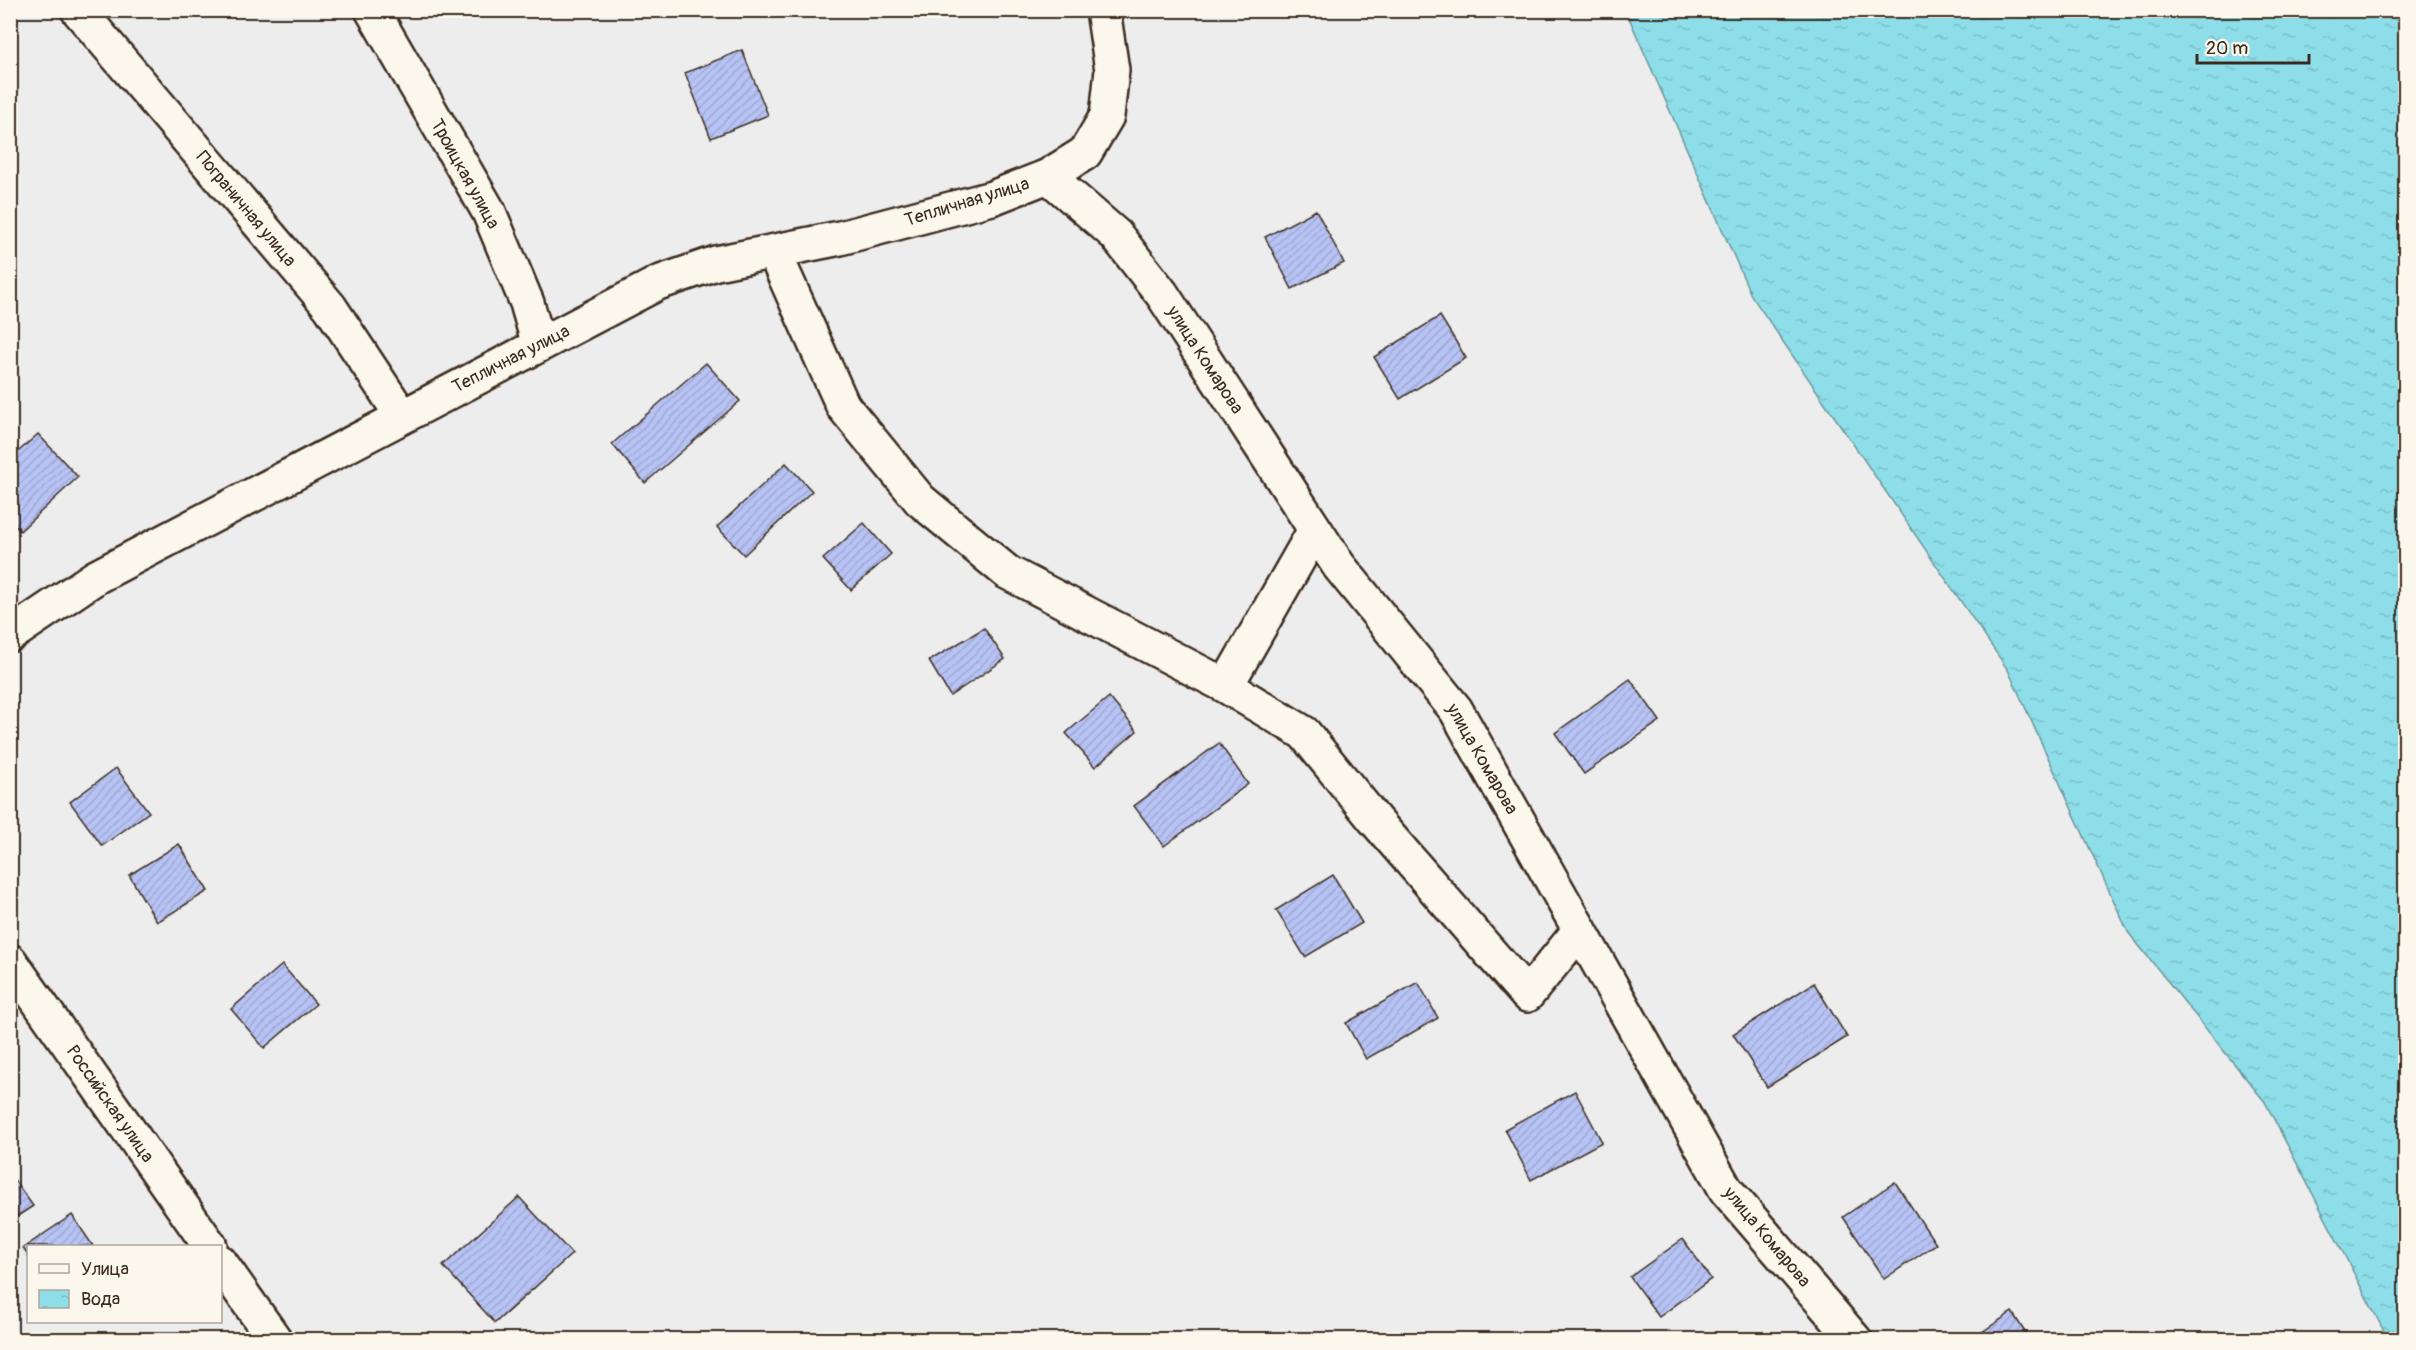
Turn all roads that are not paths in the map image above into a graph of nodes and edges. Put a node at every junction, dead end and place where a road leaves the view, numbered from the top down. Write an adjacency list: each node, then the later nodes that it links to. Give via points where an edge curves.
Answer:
1 (78, 10): 7 (street, Пограничная улица, via 330,307)
2 (372, 10): 6 (street, Троицкая улица, via 489,212 527,303)
3 (1103, 10): 4 (street, Тепличная улица, via 1112,70 1107,116 1085,153)
4 (1048, 176): 5 (street, Тепличная улица, via 992,198); 8 (street, улица Комарова, via 1116,235 1162,294)
5 (774, 252): 6 (street, Тепличная улица, via 716,263 658,283); 10 (street, via 843,406 920,500 1007,573)
6 (539, 345): 7 (street, Тепличная улица)
7 (402, 416): 9 (street, Тепличная улица, via 96,577)
8 (1315, 530): 10 (street); 11 (street, улица Комарова, via 1339,566 1456,710)
9 (10, 635)
10 (1226, 686): 11 (street, via 1304,733 1527,995)
11 (1580, 930): 16 (street, улица Комарова, via 1726,1190)
12 (10, 961): 13 (street, Российская улица)
13 (209, 1245)
14 (222, 1265): 15 (street)
15 (275, 1340)
16 (1855, 1340)

